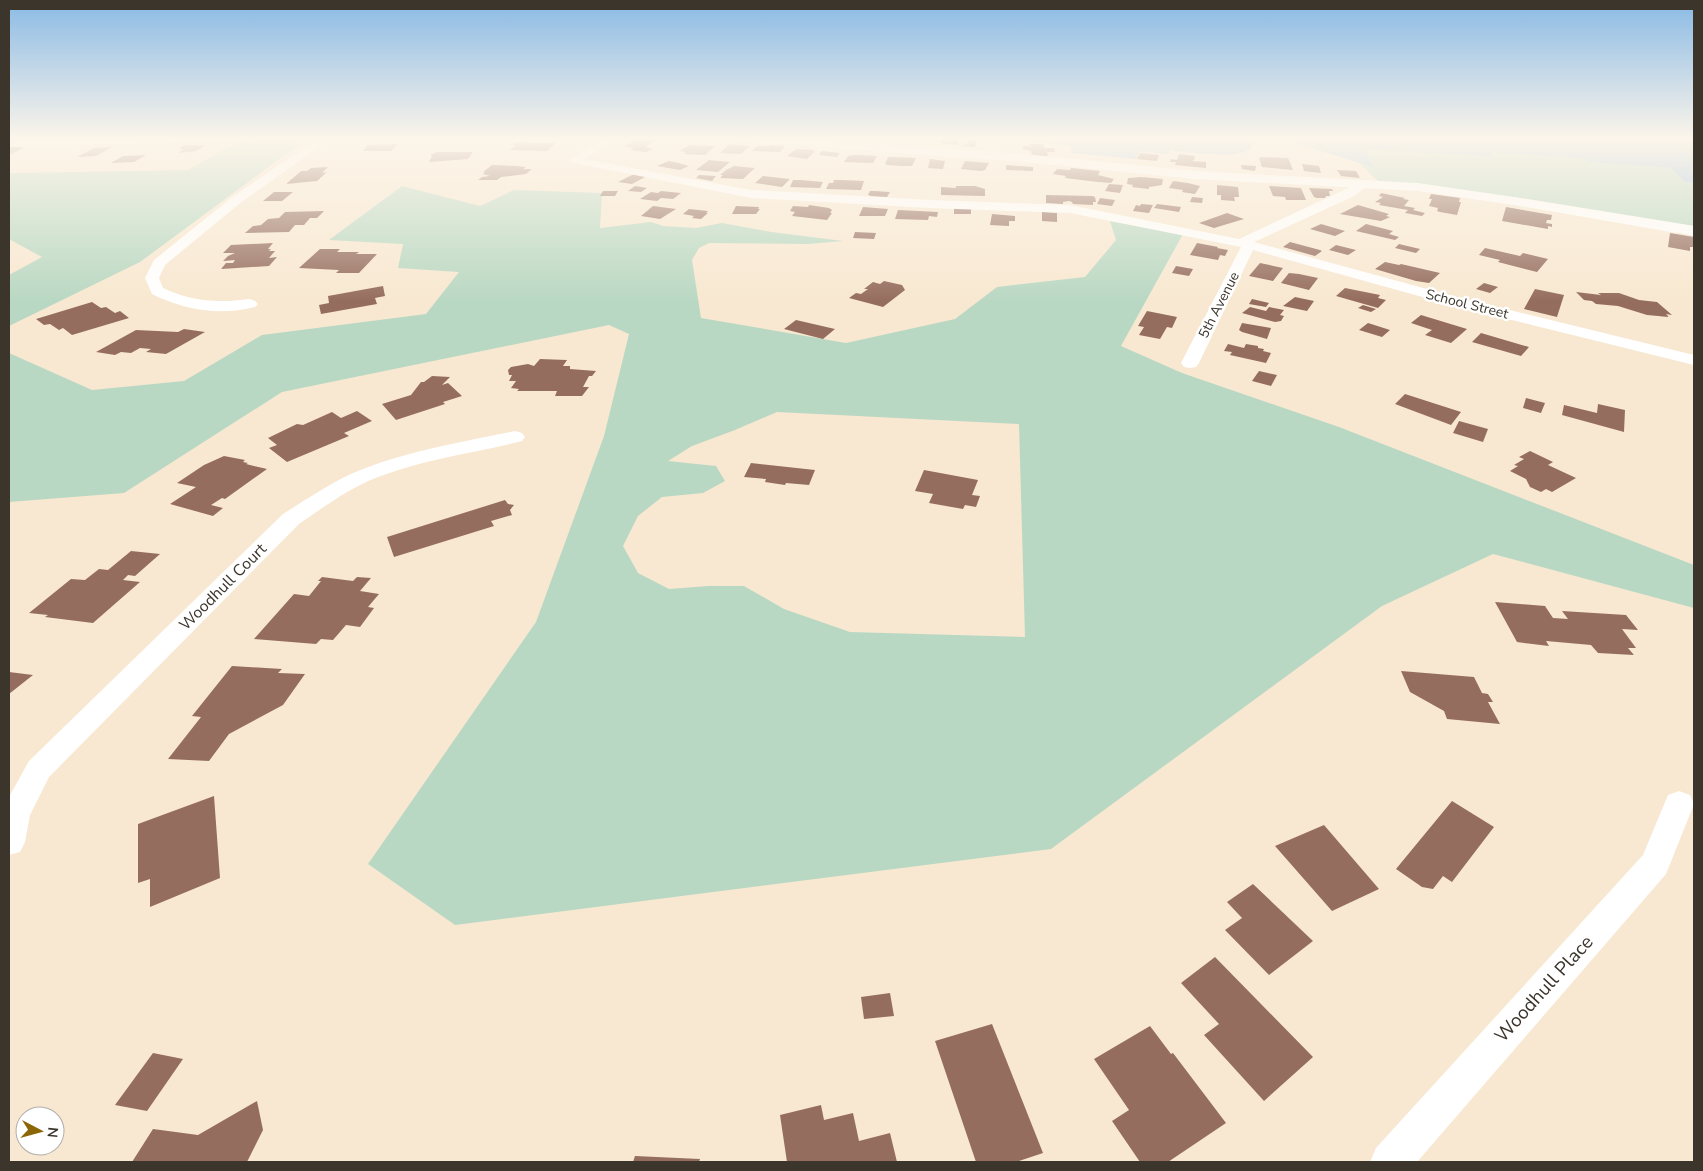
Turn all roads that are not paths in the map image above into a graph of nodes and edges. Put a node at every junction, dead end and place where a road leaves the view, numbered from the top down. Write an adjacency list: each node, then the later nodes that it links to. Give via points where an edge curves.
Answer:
1 (248, 192): 7 (street, via 159,263 152,278 158,291 185,304 229,307)
2 (739, 192): 6 (street, School Street, via 930,204 1070,208)
3 (1352, 192): 6 (street)
4 (1451, 192): 5 (main road)
5 (1694, 231)
6 (1245, 245): 8 (street, School Street, via 1460,303); 9 (street, 5th Avenue)
7 (250, 304)
8 (1694, 360)
9 (1190, 363)
10 (516, 437): 12 (street, Woodhull Court, via 380,469 330,494 291,519 39,770 15,814)
11 (1679, 804): 13 (street, Woodhull Place, via 1655,864)
12 (9, 842)
13 (1390, 1162)

